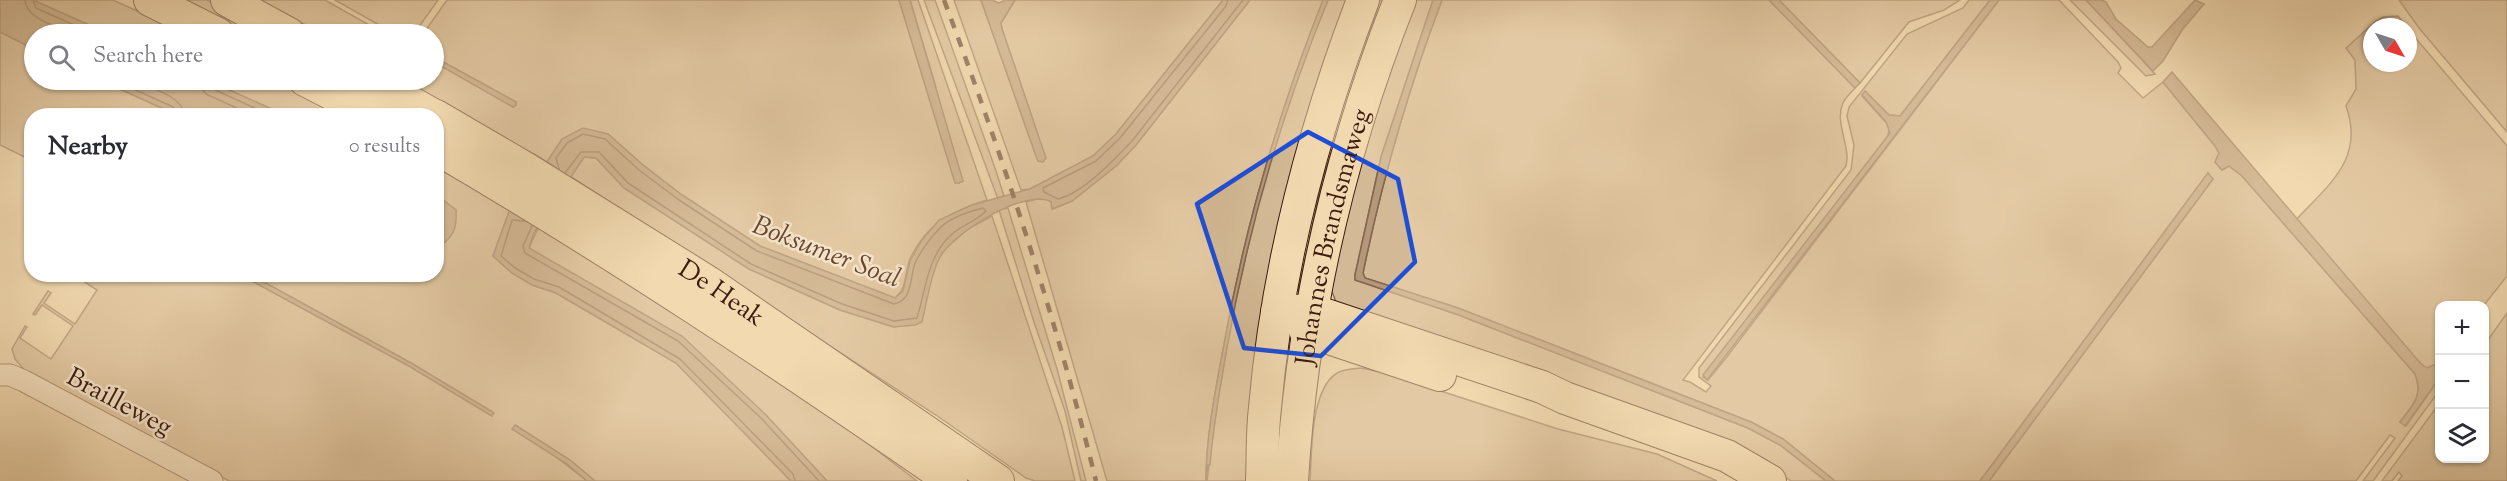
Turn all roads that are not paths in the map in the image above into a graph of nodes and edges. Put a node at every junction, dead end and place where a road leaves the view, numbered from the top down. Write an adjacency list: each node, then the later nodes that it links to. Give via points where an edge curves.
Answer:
1 (150, 0): 5 (highway)
2 (227, 0): 6 (highway)
3 (1363, 0): 15 (highway, Johannes Brandsmaweg, via 1315,140)
4 (1400, 0): 16 (highway, Johannes Brandsmaweg, via 1343,166)
5 (198, 24)
6 (271, 24)
7 (324, 90): 9 (highway)
8 (388, 90): 10 (highway, De Heak)
9 (359, 108)
10 (421, 108)
11 (444, 122): 13 (highway, De Heak)
12 (444, 151): 13 (highway, De Heak)
13 (518, 179): 14 (highway, De Heak)
14 (568, 210): 21 (highway, De Heak, via 710,316); 22 (highway, De Heak, via 717,288)
15 (1277, 312): 16 (highway); 23 (highway, Johannes Brandsmaweg, via 1264,410)
16 (1309, 320): 17 (highway); 19 (highway, Johannes Brandsmaweg); 26 (highway, via 1542,387 1727,456)
17 (1400, 362): 19 (highway, via 1382,363 1347,356 1327,363 1316,381 1309,424); 25 (highway, via 1695,461)
18 (0, 375): 20 (street, Brailleweg, via 24,381)
19 (1294, 450): 24 (highway, Johannes Brandsmaweg)
20 (212, 481)
21 (951, 481)
22 (998, 481)
23 (1262, 481)
24 (1292, 481)
25 (1732, 481)
26 (1770, 481)

